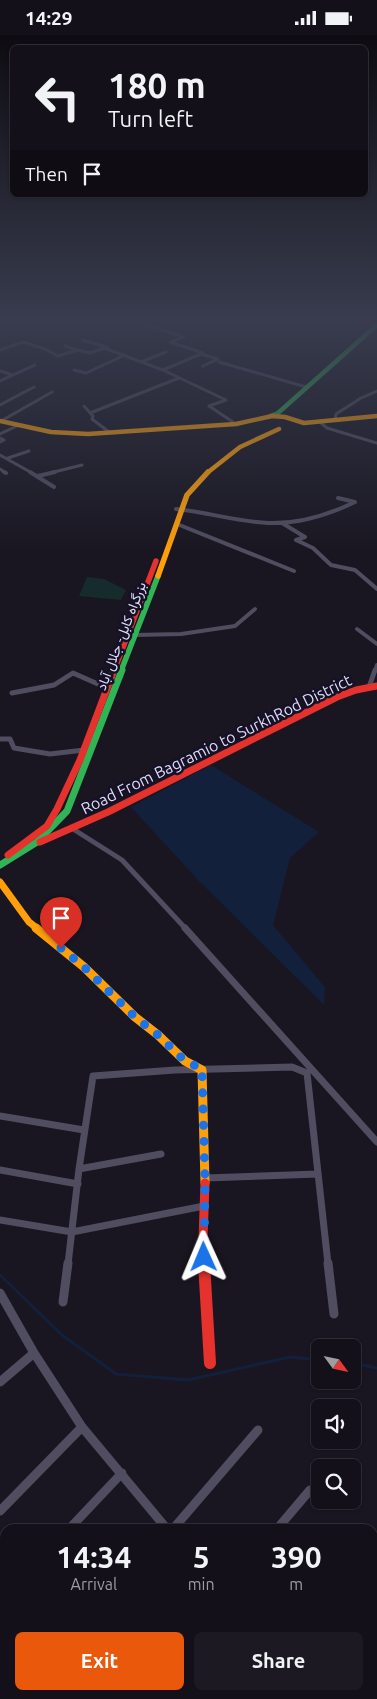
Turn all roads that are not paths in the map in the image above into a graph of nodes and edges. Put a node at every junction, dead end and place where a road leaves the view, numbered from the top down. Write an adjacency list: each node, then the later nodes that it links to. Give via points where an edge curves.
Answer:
1 (14, 398): 7 (street)
2 (42, 398): 13 (street)
3 (129, 398): 9 (street)
4 (221, 398): 16 (street, via 226,400 209,406)
5 (299, 398): 10 (main road)
6 (360, 398): 12 (street, via 336,414)
7 (0, 405)
8 (84, 406): 9 (street)
9 (90, 413): 19 (street, via 92,419)
10 (286, 416): 12 (main road, بزرگراه کابل- جلال آباد, via 304,423); 14 (main road, بزرگراه کابل- جلال آباد); 18 (main road, بزرگراه کابل- جلال آباد, via 293,424)
11 (377, 417): 12 (main road, بزرگراه کابل- جلال آباد); 15 (main road, بزرگراه کابل- جلال آباد)
12 (335, 420)
13 (0, 421): 17 (main road)
14 (264, 422): 16 (main road); 18 (main road, بزرگراه کابل- جلال آباد); 23 (main road, بزرگراه کابل- جلال آباد)
15 (321, 423): 18 (main road, بزرگراه کابل- جلال آباد); 21 (street, via 327,428)
16 (236, 424): 19 (main road)
17 (19, 425): 19 (main road, via 64,433); 20 (street)
18 (281, 429): 23 (main road, بزرگراه کابل- جلال آباد, via 254,437)
19 (109, 432)
20 (0, 434)
21 (377, 443)
22 (29, 451): 25 (street)
23 (229, 453): 32 (main road, بزرگراه کابل- جلال آباد, via 192,489)
24 (0, 455): 25 (street)
25 (8, 458): 29 (street)
26 (82, 465): 29 (street)
27 (0, 469): 28 (street)
28 (6, 473)
29 (38, 476): 30 (street)
30 (54, 487)
31 (338, 498): 33 (street, via 355,502 332,513)
32 (179, 510): 33 (street, via 202,511 256,523); 34 (main road, بزرگراه کابل- جلال آباد); 37 (main road, بزرگراه کابل- جلال آباد)
33 (282, 523): 36 (street, via 305,537 296,540 313,548 331,565 355,570)
34 (177, 525): 35 (street); 37 (main road, بزرگراه کابل- جلال آباد)
35 (294, 571)
36 (377, 589)
37 (147, 595): 40 (main road, بزرگراه کابل- جلال آباد)
38 (255, 609): 40 (street, via 235,626 181,634)
39 (356, 629): 41 (street)
40 (133, 632): 43 (main road, بزرگراه کابل- جلال آباد)
41 (377, 644)
42 (377, 665): 44 (street)
43 (115, 677): 45 (main road, بزرگراه کابل- جلال آباد); 49 (main road, بزرگراه کابل- جلال آباد)
44 (373, 687): 51 (main road, Road From Bagramio to SurkhRod District, via 343,694)
45 (107, 688): 46 (street, via 73,673 54,685); 48 (main road, بزرگراه کابل- جلال آباد)
46 (12, 693)
47 (0, 739): 48 (street, via 10,739 14,748 50,754)
48 (84, 750): 49 (main road, بزرگراه کابل- جلال آباد)
49 (74, 781): 50 (main road, بزرگراه کابل- جلال آباد, via 66,811); 53 (main road, بزرگراه کابل- جلال آباد, via 47,826)
50 (58, 823): 51 (main road, Road From Bagramio to SurkhRod District); 52 (main road, بزرگراه کابل- جلال آباد)
51 (71, 830): 52 (main road, Road From Bagramio to SurkhRod District); 59 (street, via 122,859)
52 (40, 842): 54 (main road, بزرگراه کابل- جلال آباد)
53 (0, 858)
54 (0, 865)
55 (0, 884): 56 (main road, via 29,923 84,967 185,1061)
56 (202, 1069): 58 (street, via 93,1076); 63 (street, via 292,1067 307,1073); 64 (main road)
57 (0, 1116): 58 (street)
58 (84, 1130): 61 (street)
59 (377, 1142)
60 (160, 1154): 61 (street)
61 (78, 1169): 65 (street)
62 (0, 1170): 65 (street)
63 (318, 1173): 64 (street); 71 (street)
64 (205, 1178): 66 (main road)
65 (78, 1184): 68 (street)
66 (204, 1206): 68 (street); 73 (main road)
67 (0, 1220): 68 (street)
68 (72, 1232): 70 (street)
69 (1, 1297): 72 (street)
70 (63, 1302)
71 (334, 1314)
72 (34, 1353): 74 (street); 75 (street)
73 (210, 1363)
74 (0, 1382)
75 (82, 1427): 77 (street); 79 (street)
76 (258, 1430): 82 (street)
77 (122, 1473): 80 (street); 81 (street)
78 (310, 1490): 83 (street)
79 (0, 1511)
80 (74, 1524)
81 (163, 1524)
82 (177, 1524)
83 (281, 1524)

